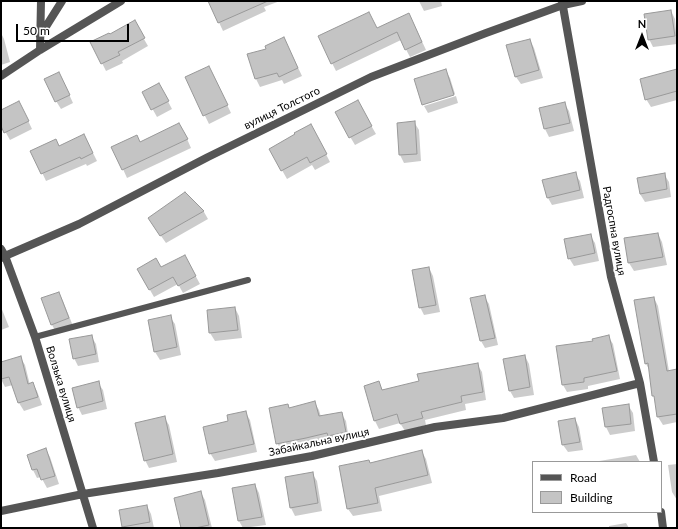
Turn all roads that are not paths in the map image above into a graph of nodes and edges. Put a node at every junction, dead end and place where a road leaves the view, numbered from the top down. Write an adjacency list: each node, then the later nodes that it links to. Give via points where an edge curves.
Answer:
1 (41, 1): 6 (street)
2 (62, 1): 6 (street)
3 (121, 1): 7 (street)
4 (582, 1): 5 (street, вулиця Толстого)
5 (563, 3): 9 (street, вулиця Толстого, via 371,77 79,224); 12 (street, Радгоспна вулиця, via 611,277)
6 (40, 36): 7 (street)
7 (40, 50): 8 (street)
8 (1, 76)
9 (2, 254): 11 (street, Волзька вулиця)
10 (248, 280): 11 (lane)
11 (35, 337): 14 (street, Волзька вулиця)
12 (640, 383): 13 (street, Радгоспна вулиця); 14 (street, Забайкальна вулиця, via 503,418 435,427 312,456 225,472)
13 (654, 461)
14 (83, 494): 15 (street, Забайкальна вулиця); 17 (street, Волзька вулиця)
15 (1, 511)
16 (661, 513): 18 (street)
17 (93, 528)
18 (663, 528)

